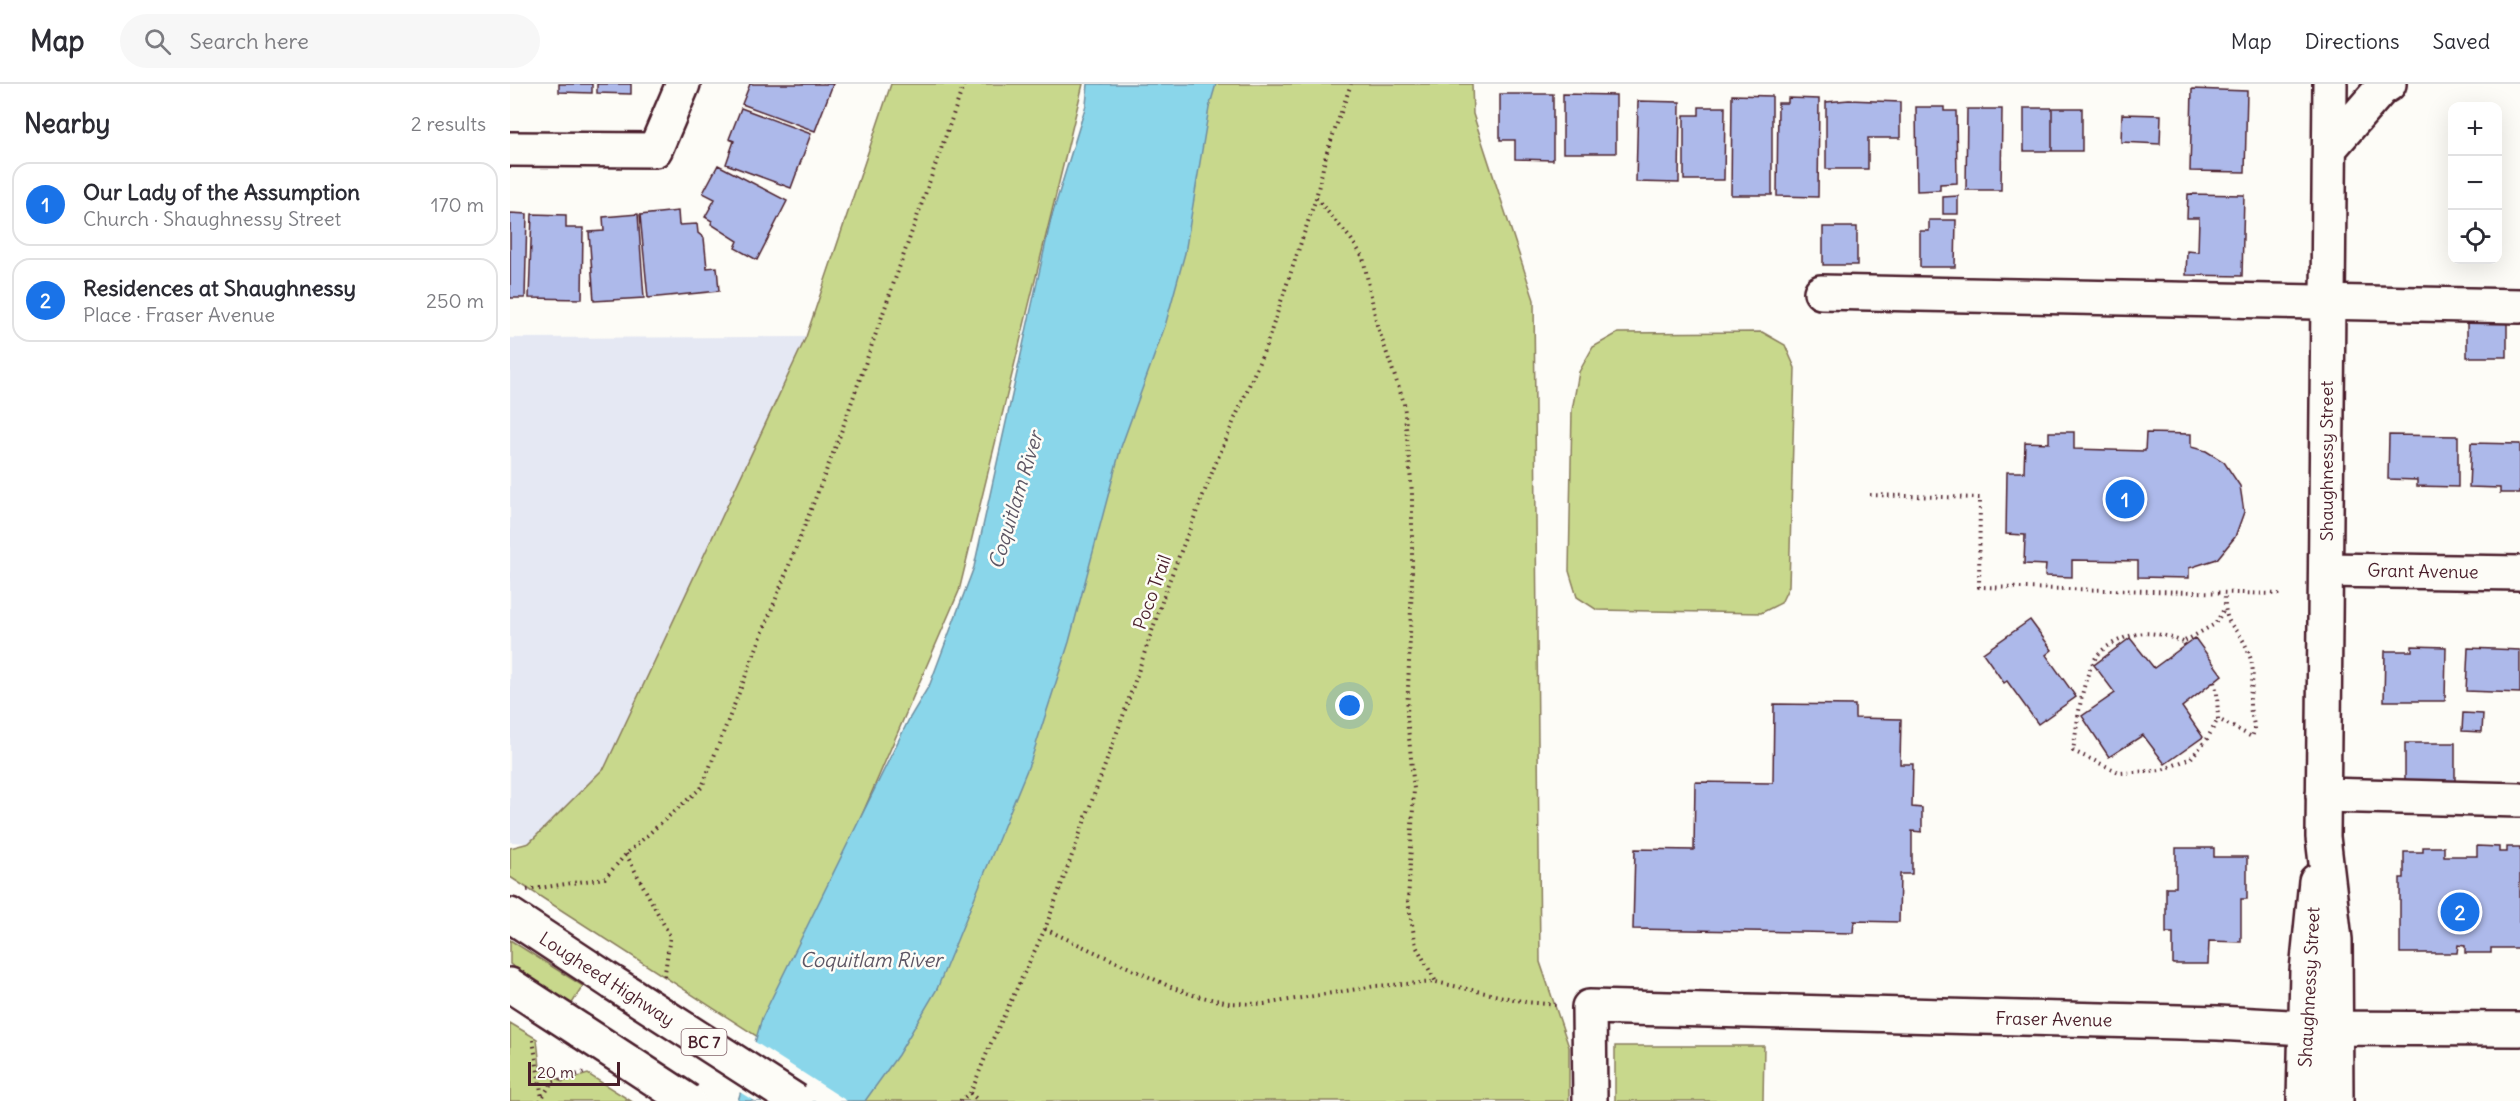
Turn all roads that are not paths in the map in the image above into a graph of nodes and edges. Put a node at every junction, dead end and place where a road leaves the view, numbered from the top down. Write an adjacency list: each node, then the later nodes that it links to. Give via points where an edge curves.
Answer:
1 (683, 84): 5 (main road, via 655,150)
2 (2330, 84): 4 (main road, Shaughnessy Street)
3 (2389, 84): 4 (main road)
4 (2330, 148): 7 (main road, Shaughnessy Street)
5 (510, 149)
6 (1821, 292): 7 (main road)
7 (2327, 302): 8 (main road); 9 (main road, Shaughnessy Street)
8 (2520, 306)
9 (2326, 570): 10 (main road, Grant Avenue); 11 (main road, Shaughnessy Street)
10 (2520, 573)
11 (2323, 795): 12 (main road); 15 (main road, Shaughnessy Street, via 2323,837 2335,940)
12 (2520, 800)
13 (517, 903): 18 (main road, Lougheed Highway / BC 7, bridge, via 613,983)
14 (510, 986): 17 (main road, bridge)
15 (2321, 1028): 16 (main road, Fraser Avenue); 19 (main road, Fraser Avenue, via 1589,1007); 20 (main road, Shaughnessy Street); 21 (main road, Shaughnessy Street)
16 (2520, 1029)
17 (688, 1101)
18 (795, 1101)
19 (1590, 1101)
20 (2304, 1101)
21 (2336, 1101)

